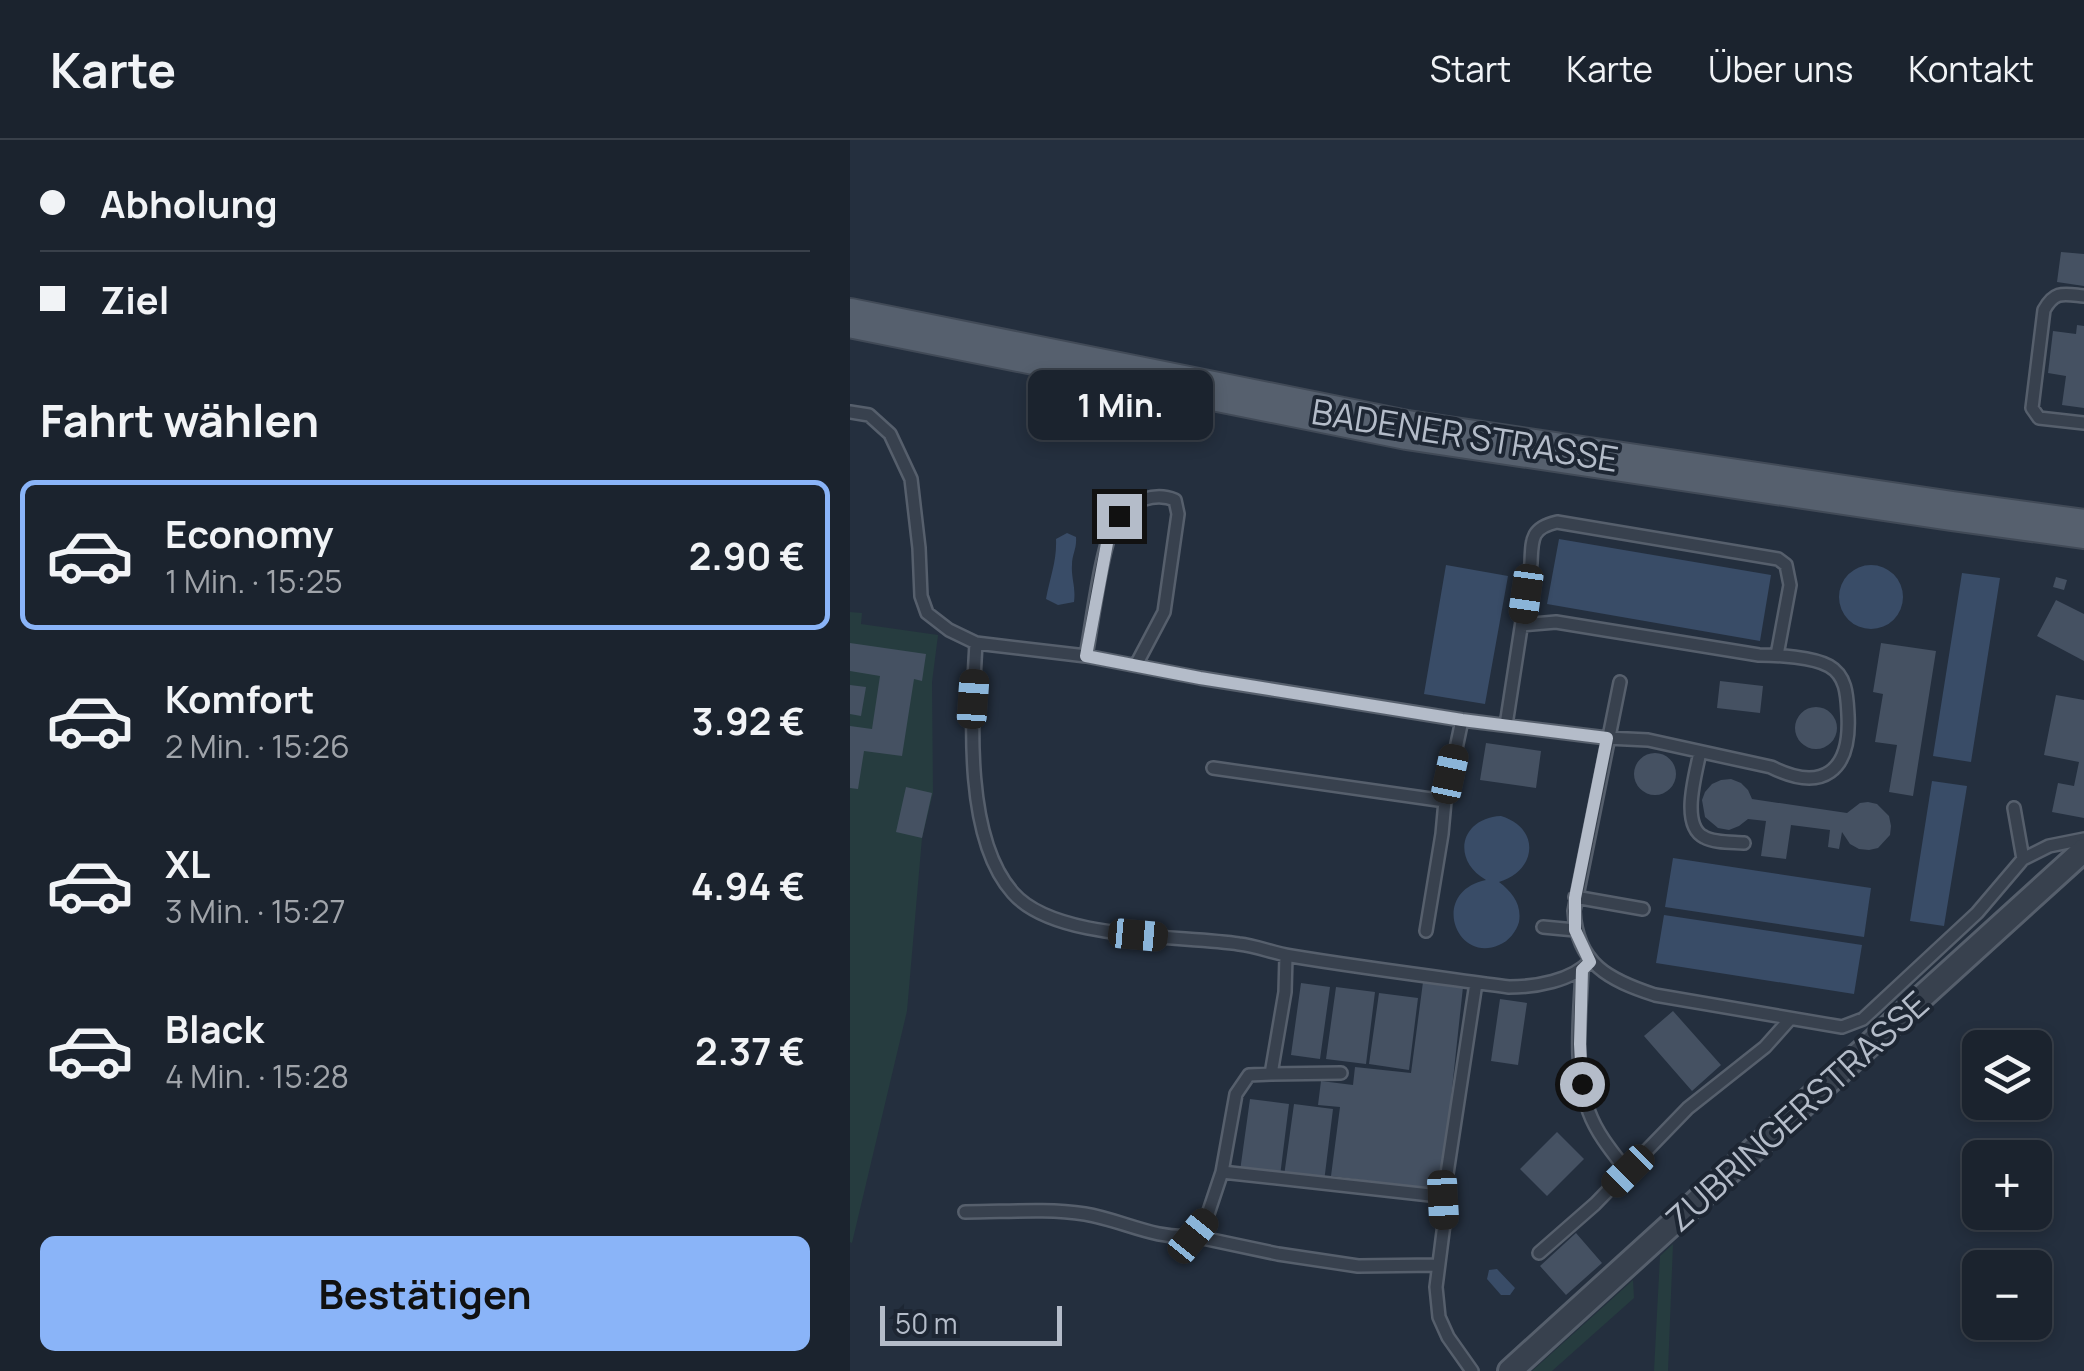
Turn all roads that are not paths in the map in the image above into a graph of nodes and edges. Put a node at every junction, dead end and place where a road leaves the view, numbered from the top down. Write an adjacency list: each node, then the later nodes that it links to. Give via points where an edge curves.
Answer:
1 (2084, 296): 4 (lane, via 2061,294 2044,310 2032,408 2039,418)
2 (850, 318): 5 (main road, BADENER STRASSE, via 1406,430)
3 (850, 412): 7 (lane, via 869,415 890,434 910,479 927,612)
4 (2084, 424)
5 (2084, 529)
6 (1522, 625): 8 (lane, via 1556,622); 8 (lane, via 1532,541 1536,531 1557,522 1778,560 1786,565 1790,585); 13 (lane)
7 (976, 643): 9 (lane); 28 (lane, via 978,807 1000,874 1015,896 1067,923 1104,932 1242,944)
8 (1777, 655): 15 (lane, via 1830,667 1842,679 1849,726 1838,766 1806,778)
9 (1086, 656): 10 (lane); 10 (lane, via 1108,538 1119,516 1162,494 1175,500 1178,514 1164,612)
10 (1136, 665): 12 (lane)
11 (1620, 682): 14 (lane)
12 (1462, 720): 13 (lane); 17 (lane)
13 (1506, 725): 14 (lane)
14 (1607, 738): 15 (lane); 23 (lane)
15 (1700, 752): 20 (lane, via 1690,812 1694,827 1704,838)
16 (1213, 768): 17 (lane)
17 (1444, 801): 26 (lane)
18 (2014, 808): 22 (lane)
19 (2084, 839): 22 (lane)
20 (1744, 844)
21 (2084, 850): 42 (street, ZUBRINGERSTRASSE)
22 (2023, 859): 31 (lane, via 1977,912 1862,1019 1842,1028)
23 (1575, 898): 24 (lane); 27 (lane)
24 (1643, 909)
25 (1543, 927): 27 (lane)
26 (1426, 930)
27 (1575, 930): 29 (lane)
28 (1286, 956): 30 (lane); 33 (lane)
29 (1586, 966): 30 (lane, via 1526,987); 31 (lane, via 1654,995); 34 (lane, via 1582,1084 1596,1128)
30 (1476, 983): 36 (lane)
31 (1790, 1019): 34 (lane)
32 (1341, 1073): 33 (lane)
33 (1271, 1074): 35 (lane, via 1249,1076 1236,1094)
34 (1628, 1171): 39 (lane)
35 (1222, 1172): 36 (lane); 38 (lane, via 1206,1220)
36 (1443, 1200): 40 (lane)
37 (966, 1212): 38 (lane, via 1088,1214 1172,1238)
38 (1193, 1236): 40 (lane, via 1358,1266)
39 (1539, 1253)
40 (1437, 1265): 41 (lane, via 1439,1317)
41 (1472, 1371)
42 (1510, 1371)

